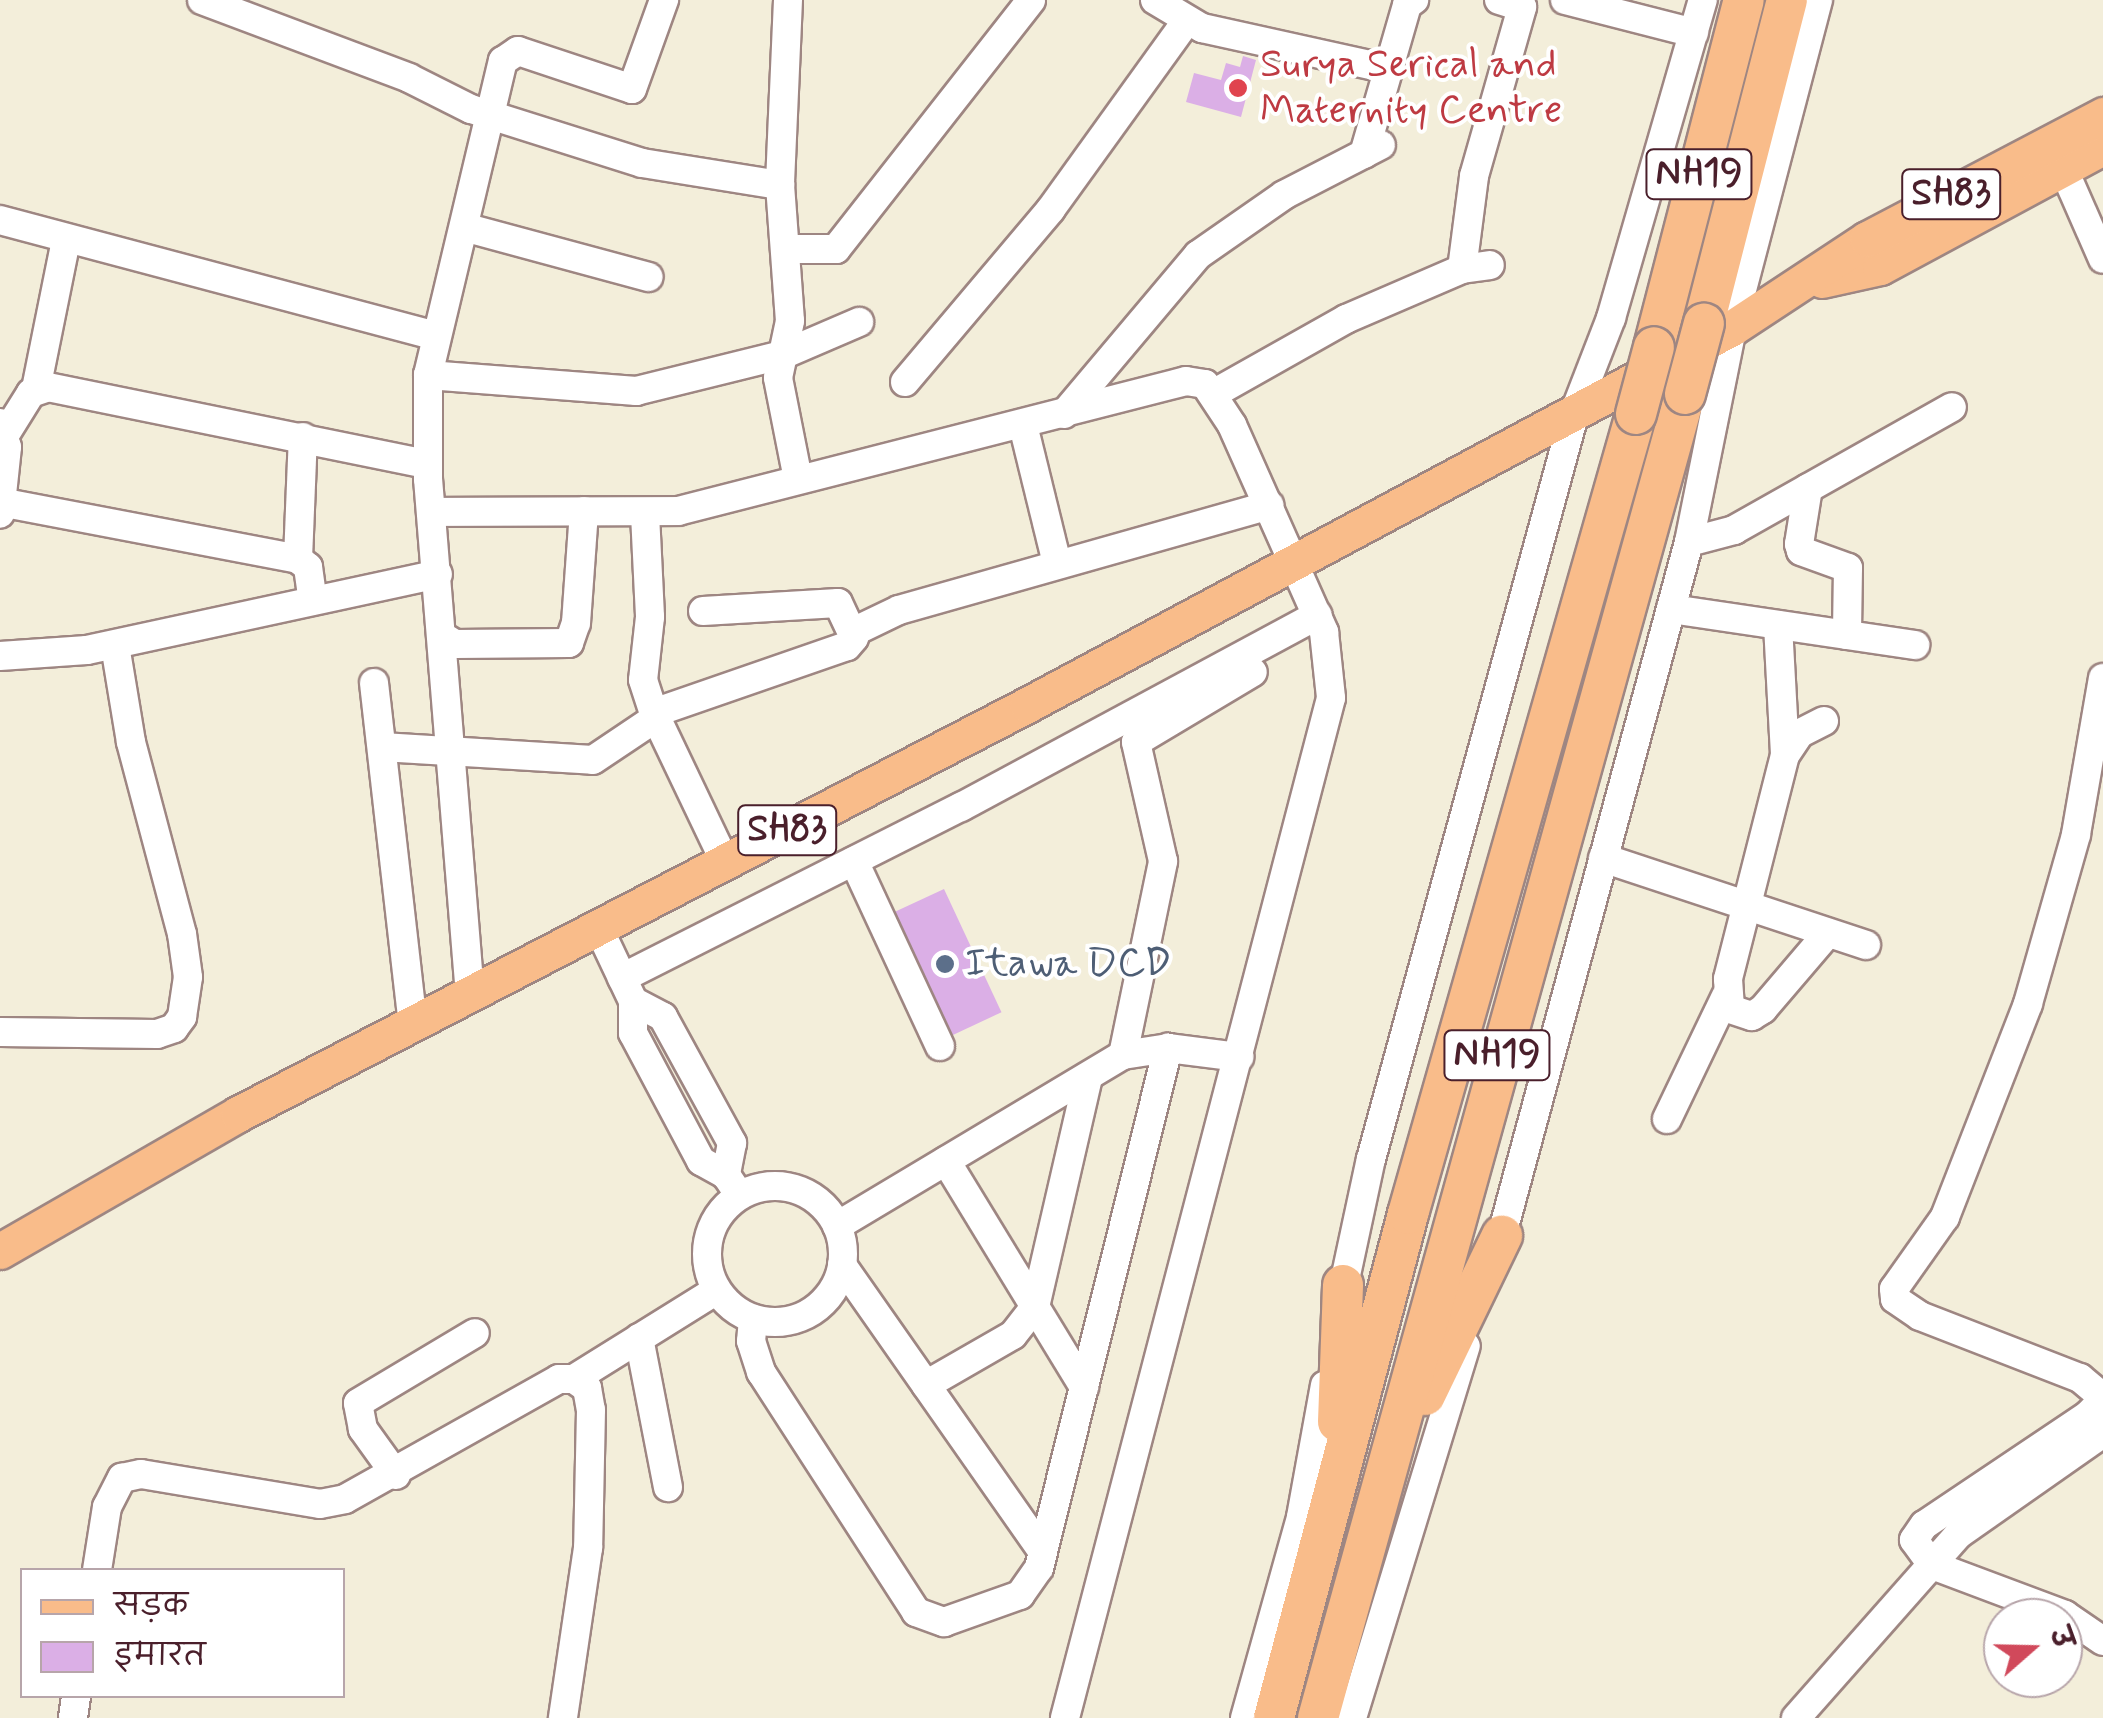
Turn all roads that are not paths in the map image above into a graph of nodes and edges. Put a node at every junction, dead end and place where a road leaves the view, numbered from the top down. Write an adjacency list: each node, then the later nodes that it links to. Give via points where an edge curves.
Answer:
1 (202, 0): 16 (street)
2 (664, 0): 16 (street, via 632,89 513,52 503,61)
3 (788, 0): 20 (street)
4 (1031, 0): 24 (street, via 836,249)
5 (1155, 0): 13 (street)
6 (1414, 0): 15 (street)
7 (1565, 0): 14 (street)
8 (1703, 0): 14 (street)
9 (1744, 0): 111 (highway, NH19, bridge, via 1636,414 1408,1214)
10 (1787, 0): 29 (highway, NH19)
11 (1818, 0): 29 (street)
12 (1515, 2): 35 (street, via 1522,7 1474,176 1476,267 1346,320)
13 (1186, 22): 15 (street); 33 (street, via 1051,209)
14 (1694, 32): 37 (street, via 1611,318)
15 (1388, 68): 38 (street, via 1373,149 1284,195 1198,255)
16 (492, 112): 20 (street, via 642,163); 22 (street)
17 (2103, 115): 27 (main road, SH83, via 1866,239)
18 (2103, 147): 19 (main road, SH83)
19 (2064, 168): 25 (street); 27 (main road, SH83, via 1880,268)
20 (780, 185): 24 (street)
21 (0, 220): 23 (street)
22 (467, 228): 26 (street); 30 (street)
23 (66, 240): 30 (street); 34 (street)
24 (788, 249): 31 (street, via 790,321)
25 (2103, 258)
26 (648, 277)
27 (1806, 283): 29 (main road, SH83)
28 (859, 322): 31 (street)
29 (1718, 325): 37 (main road, SH83); 50 (street); 109 (highway, NH19, bridge, via 1685,394)
30 (436, 336): 32 (street)
31 (782, 355): 32 (street, via 636,391); 43 (street, via 778,378)
32 (428, 375): 42 (street)
33 (905, 382)
34 (36, 389): 40 (street); 41 (street)
35 (1214, 394): 38 (street, via 1200,381 1186,381); 45 (street)
36 (1952, 407): 44 (street)
37 (1575, 411): 51 (main road, SH83); 98 (street)
38 (1064, 414): 39 (street)
39 (1023, 425): 43 (street); 53 (street)
40 (3, 428): 46 (street)
41 (304, 437): 42 (street); 52 (street)
42 (426, 464): 48 (street)
43 (798, 479): 49 (street)
44 (1808, 488): 50 (street, via 1734,530); 61 (street, via 1799,544 1801,551 1848,568)
45 (1268, 505): 51 (street); 53 (street)
46 (1, 506): 52 (street)
47 (584, 511): 48 (street); 49 (street); 62 (street, via 576,624 568,642 455,644)
48 (431, 512): 54 (street)
49 (645, 514): 68 (street, via 650,616 642,680)
50 (1689, 542): 56 (street)
51 (1294, 557): 58 (street); 76 (main road, SH83)
52 (298, 559): 55 (street, via 308,566)
53 (1057, 563): 60 (street, via 899,610)
54 (438, 574): 55 (street); 62 (street)
55 (314, 601): 63 (street)
56 (1671, 609): 59 (street); 74 (street)
57 (703, 611): 60 (street, via 832,602 846,610)
58 (1321, 624): 75 (street); 88 (street, via 1136,742 1163,861); 89 (street, via 1331,698)
59 (1778, 625): 61 (street); 72 (street)
60 (853, 632): 68 (street, via 847,646 663,705)
61 (1847, 635): 64 (street)
62 (442, 636): 71 (street)
63 (114, 644): 65 (street); 85 (street, via 131,742 182,934 188,977 182,1017 157,1034)
64 (1915, 645)
65 (0, 656)
66 (2103, 678): 73 (street)
67 (374, 683): 70 (street)
68 (654, 716): 71 (street, via 593,760); 76 (street, via 682,762)
69 (1824, 721): 72 (street, via 1800,733)
70 (382, 747): 71 (street); 84 (street)
71 (449, 752): 82 (street)
72 (1785, 755): 77 (street)
73 (2090, 835): 113 (street, via 1946,1217 1894,1288 1895,1298 1920,1316 2080,1378 2098,1394 2098,1405 1924,1525)
74 (1604, 858): 77 (street); 95 (street)
75 (854, 861): 81 (street); 86 (street)
76 (725, 862): 78 (main road, SH83)
77 (1744, 907): 79 (street); 83 (street)
78 (599, 929): 81 (street); 82 (main road, SH83)
79 (1828, 934): 80 (street); 83 (street, via 1764,1009 1740,1015)
80 (1866, 946)
81 (628, 990): 93 (street, via 633,1033 701,1162)
82 (470, 995): 84 (main road, SH83)
83 (1726, 996): 91 (street)
84 (413, 1023): 96 (main road, SH83, via 158,1158)
85 (0, 1032)
86 (940, 1046)
87 (1168, 1048): 88 (street); 89 (street); 106 (street)
88 (1123, 1055): 90 (street)
89 (1239, 1057): 117 (street)
90 (1088, 1077): 92 (street); 100 (street)
91 (1667, 1119)
92 (946, 1161): 94 (street); 100 (street)
93 (733, 1185): 94 (street, via 790,1188 809,1196); 99 (street, via 715,1222)
94 (836, 1226): 97 (street)
95 (1502, 1236): 109 (highway); 121 (street, via 1398,1551)
96 (0, 1251)
97 (842, 1266): 101 (street, via 820,1306 776,1323); 105 (street)
98 (1343, 1284): 111 (highway); 118 (street, via 1300,1517)
99 (707, 1287): 101 (street); 103 (street)
100 (1035, 1307): 105 (street, via 1013,1335); 106 (street)
101 (753, 1320): 112 (street, via 751,1341 762,1372 916,1612 944,1622 1001,1604 1032,1582)
102 (475, 1333): 108 (street, via 358,1403 363,1429)
103 (639, 1338): 104 (street); 110 (street)
104 (574, 1379): 108 (street, via 558,1379); 116 (street, via 587,1388 591,1410 588,1548)
105 (926, 1384): 112 (street)
106 (1084, 1387): 112 (street)
107 (2103, 1433): 113 (street)
108 (396, 1475): 114 (street, via 320,1504 141,1474 122,1478 107,1507)
109 (1384, 1479): 120 (highway, NH19)
110 (668, 1487)
111 (1334, 1506): 119 (highway, NH19)
112 (1044, 1552)
113 (1925, 1558): 115 (street, via 2065,1615); 122 (street)
114 (96, 1568)
115 (2103, 1640)
116 (563, 1718)
117 (1065, 1718)
118 (1244, 1718)
119 (1274, 1718)
120 (1318, 1718)
121 (1352, 1718)
122 (1796, 1718)

